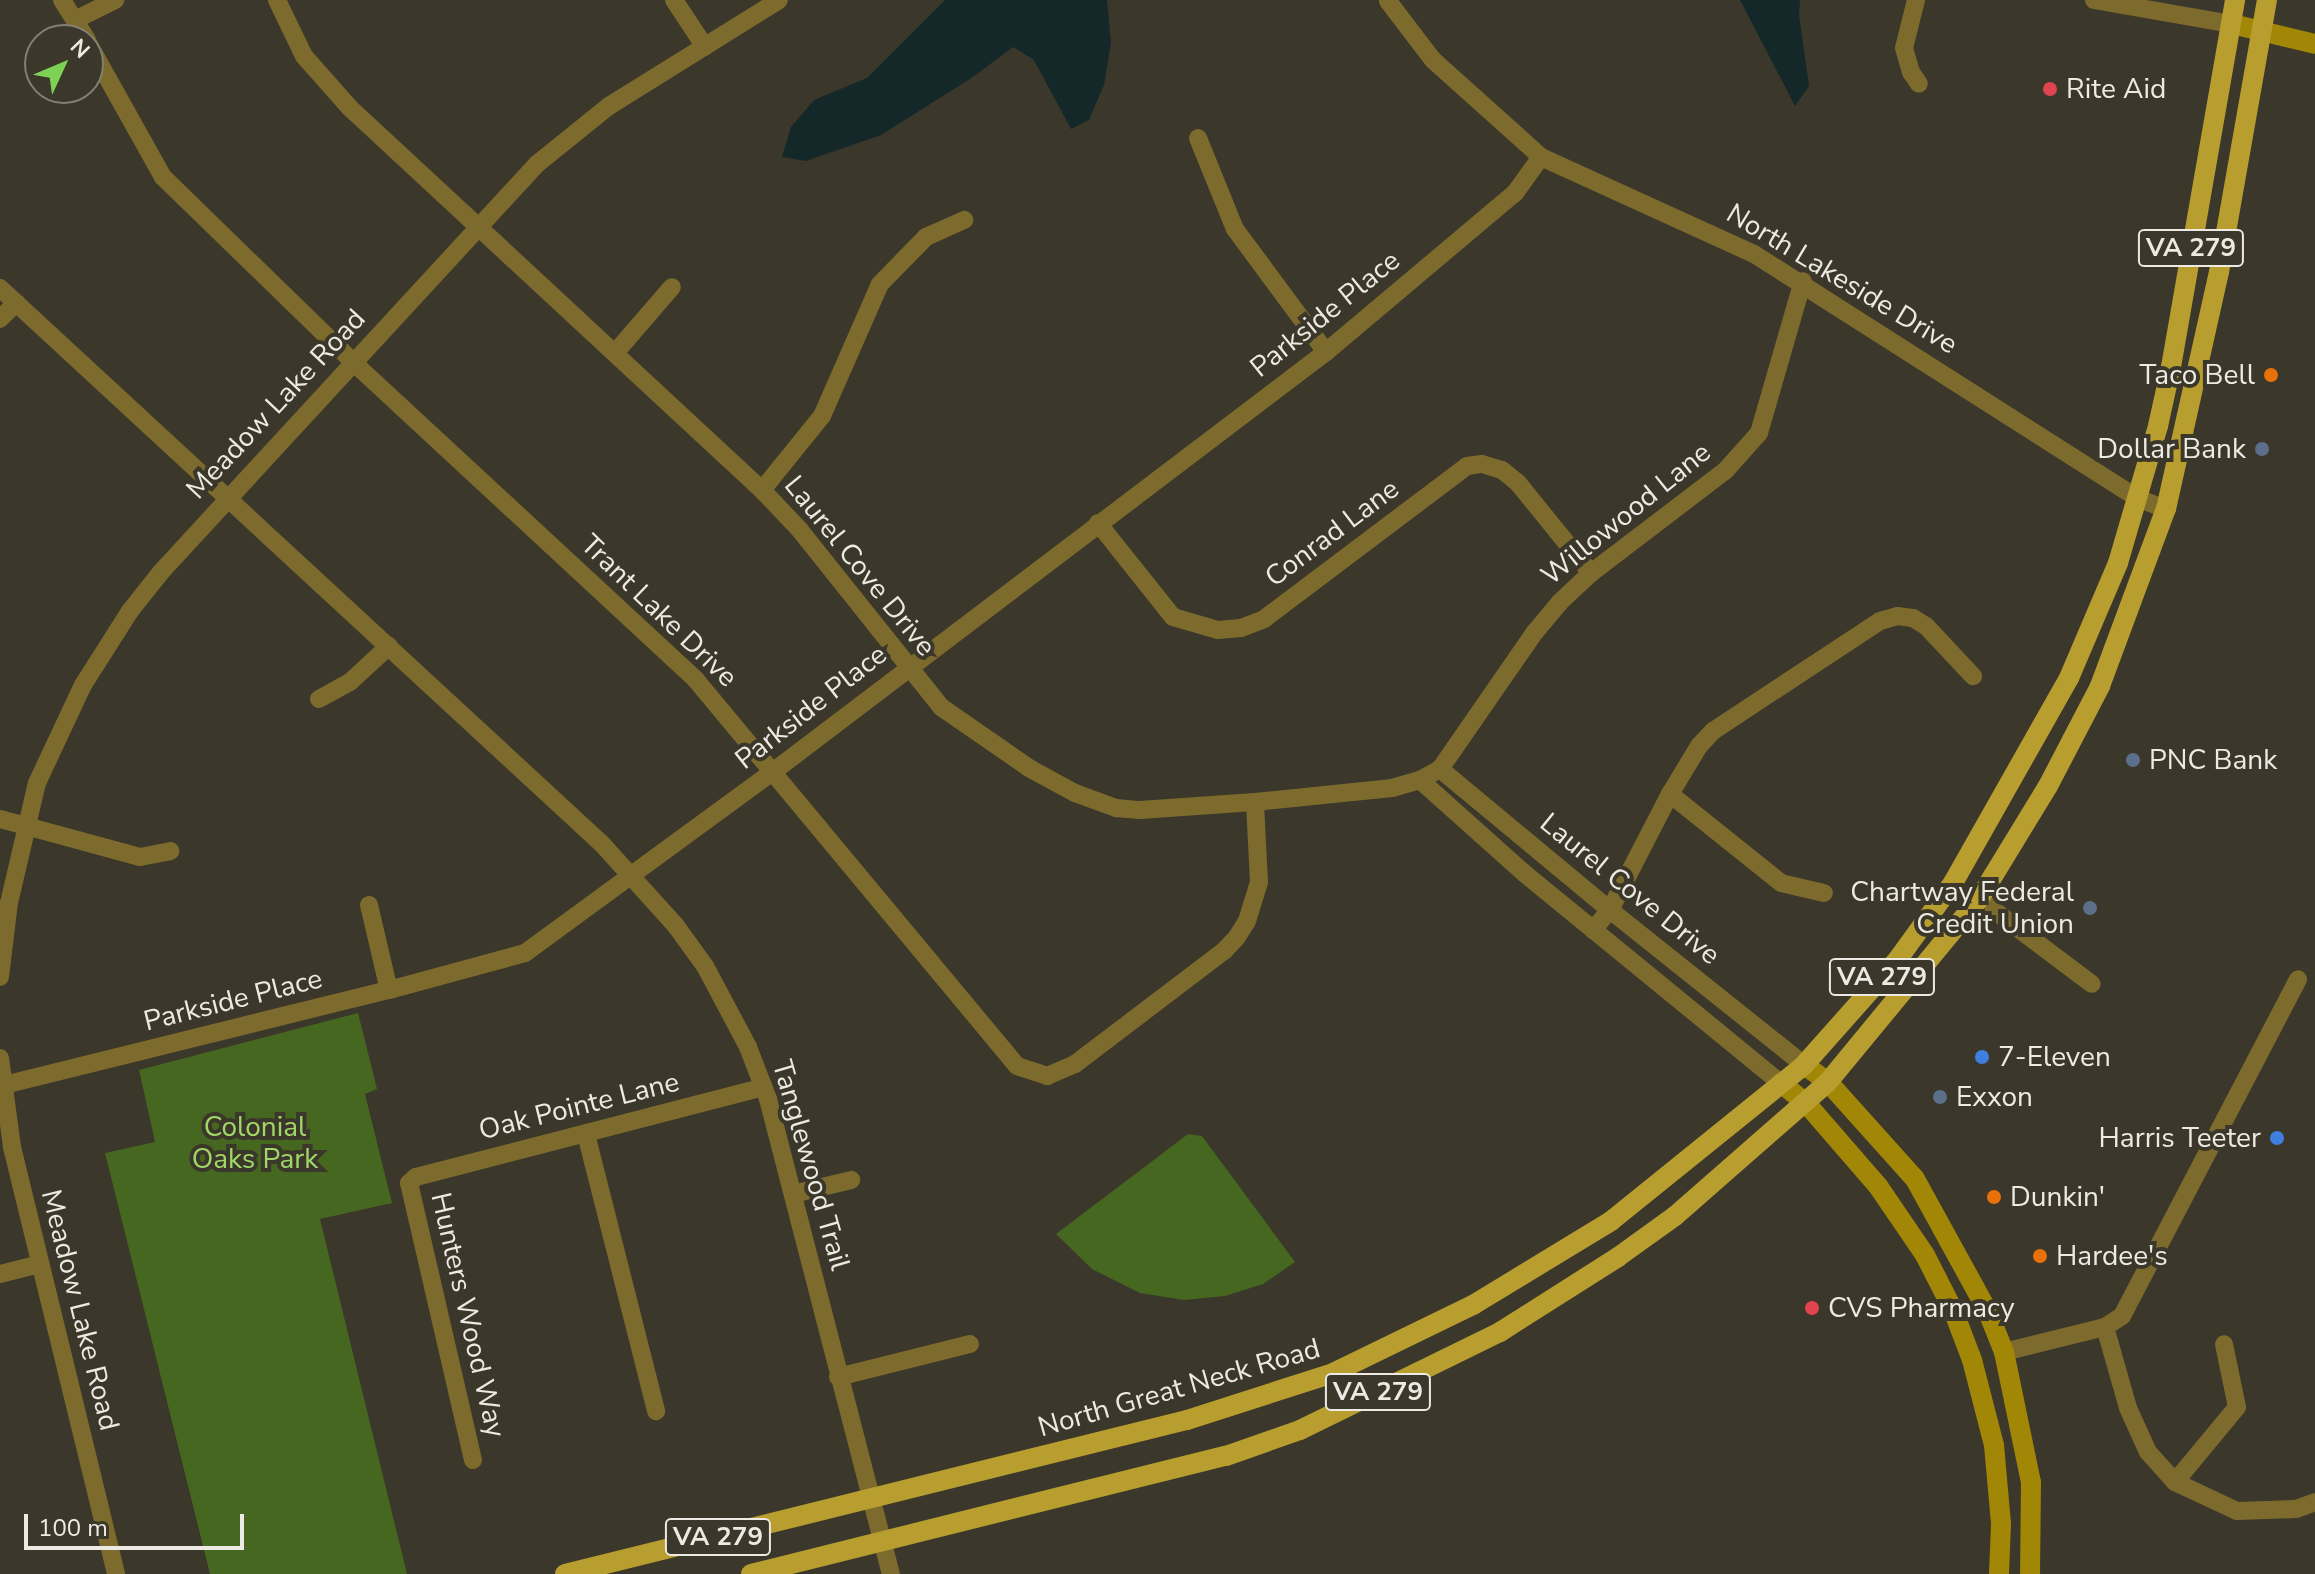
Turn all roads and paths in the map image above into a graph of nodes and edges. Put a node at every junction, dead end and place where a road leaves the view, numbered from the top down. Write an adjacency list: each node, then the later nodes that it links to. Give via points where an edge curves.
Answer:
1 (62, 0): 11 (street, Trant Lake Drive)
2 (115, 0): 11 (street)
3 (277, 0): 22 (street, Laurel Cove Drive, via 318,75)
4 (674, 0): 16 (street)
5 (779, 0): 16 (street, Meadow Lake Road)
6 (1916, 0): 18 (street, via 1904,48)
7 (2094, 0): 13 (street)
8 (2235, 0): 13 (main road, North Great Neck Road / VA 279)
9 (2267, 0): 14 (main road, VA 279)
10 (1388, 1): 20 (street, North Lakeside Drive, via 1433,60)
11 (75, 20): 12 (street, Trant Lake Drive)
12 (77, 24)
13 (2232, 24): 14 (main road); 33 (main road, North Great Neck Road / VA 279, via 2171,367)
14 (2262, 32): 15 (main road); 34 (main road, VA 279, via 2219,272)
15 (2315, 44)
16 (705, 47): 22 (street, Meadow Lake Road, via 565,138)
17 (104, 71): 30 (street, Trant Lake Drive, via 163,177)
18 (1919, 84)
19 (1198, 138): 28 (street, via 1235,229)
20 (1541, 157): 23 (street, North Lakeside Drive, via 1711,232); 28 (street, Parkside Place, via 1515,193)
21 (964, 220): 31 (street, via 926,237 880,284 822,416)
22 (479, 227): 29 (street, Laurel Cove Drive); 30 (street, Meadow Lake Road)
23 (1803, 281): 33 (street, North Lakeside Drive); 36 (street, Willowood Lane, via 1759,433 1725,471)
24 (672, 287): 29 (street)
25 (0, 288): 26 (street, Tanglewood Trail)
26 (16, 303): 27 (street); 32 (street, Tanglewood Trail)
27 (0, 319)
28 (1326, 352): 35 (street, Parkside Place)
29 (615, 353): 31 (street, Laurel Cove Drive)
30 (354, 363): 32 (street, Meadow Lake Road); 42 (street, Trant Lake Drive, via 696,680)
31 (762, 490): 38 (street, Laurel Cove Drive, via 799,529)
32 (227, 497): 37 (street, Tanglewood Trail); 47 (street, Meadow Lake Road, via 112,638 58,733)
33 (2137, 498): 34 (street, North Lakeside Drive); 60 (main road, North Great Neck Road / VA 279, via 2118,563 2069,678 1953,883 1898,959)
34 (2166, 509): 51 (main road, VA 279, via 2100,686 2048,786)
35 (1098, 523): 36 (street, Conrad Lane, via 1173,617 1193,626 1241,628 1264,619 1467,466 1482,464 1502,470 1518,483); 38 (street, Parkside Place)
36 (1591, 573): 41 (street, Willowood Lane, via 1535,632)
37 (389, 646): 40 (street, via 350,682); 49 (street, Tanglewood Trail)
38 (906, 668): 42 (street, Parkside Place); 45 (street, Laurel Cove Drive, via 963,726 1097,803 1140,810)
39 (1973, 676): 44 (street, via 1913,618 1880,621 1713,731)
40 (319, 699)
41 (1440, 769): 43 (street, Laurel Cove Drive); 53 (street, Laurel Cove Drive)
42 (774, 771): 45 (street, Trant Lake Drive, via 1017,1066 1058,1074 1237,937 1254,903 1260,856); 49 (street, Parkside Place)
43 (1420, 780): 45 (street, Laurel Cove Drive, via 1392,788); 54 (street, Laurel Cove Drive)
44 (1670, 794): 50 (street, via 1781,883); 53 (street)
45 (1255, 802)
46 (0, 819): 47 (street)
47 (24, 826): 48 (street, via 140,857); 55 (street, Meadow Lake Road)
48 (170, 851)
49 (634, 876): 58 (street, Parkside Place, via 525,953); 64 (street, Tanglewood Trail, via 705,966)
50 (1824, 893)
51 (1979, 899): 57 (street); 61 (main road, VA 279)
52 (369, 905): 58 (street)
53 (1610, 910): 54 (street); 60 (street, Laurel Cove Drive)
54 (1593, 930): 62 (street, Laurel Cove Drive)
55 (0, 977)
56 (2298, 979): 72 (street, via 2122,1316)
57 (2092, 984)
58 (389, 990): 63 (street, Parkside Place)
59 (0, 1058): 63 (street, Meadow Lake Road)
60 (1804, 1065): 61 (main road); 62 (main road, North Great Neck Road / VA 279)
61 (1828, 1082): 65 (main road, VA 279); 75 (main road, via 1915,1179 1969,1272)
62 (1781, 1083): 65 (main road); 80 (main road, North Great Neck Road / VA 279, via 1611,1221 1473,1305 1333,1373 1187,1420)
63 (1, 1086): 70 (street, Meadow Lake Road)
64 (764, 1087): 66 (street, Oak Pointe Lane); 69 (street, Tanglewood Trail)
65 (1806, 1103): 82 (main road, VA 279, via 1675,1216 1618,1257 1500,1332 1300,1430 1226,1456); 87 (main road, via 1878,1186 1925,1255 1953,1310 1994,1445)
66 (586, 1134): 68 (street, Oak Pointe Lane); 77 (street)
67 (851, 1180): 69 (street)
68 (409, 1183): 78 (street, Hunters Wood Way)
69 (793, 1194): 76 (street, Tanglewood Trail)
70 (40, 1264): 71 (street); 83 (street, Meadow Lake Road)
71 (0, 1274)
72 (2105, 1327): 75 (street); 79 (street, via 2148,1452)
73 (970, 1344): 76 (street)
74 (2224, 1344): 79 (street, via 2237,1407)
75 (2004, 1352): 88 (main road, via 2031,1482)
76 (838, 1377): 80 (street, Tanglewood Trail)
77 (656, 1411)
78 (473, 1460)
79 (2175, 1482): 81 (street, via 2237,1511 2296,1509)
80 (870, 1500): 82 (street, Tanglewood Trail); 84 (main road, North Great Neck Road / VA 279)
81 (2315, 1502)
82 (882, 1542): 85 (main road, VA 279); 86 (street, Tanglewood Trail)
83 (116, 1574)
84 (565, 1574)
85 (751, 1574)
86 (891, 1574)
87 (1999, 1574)
88 (2030, 1574)

